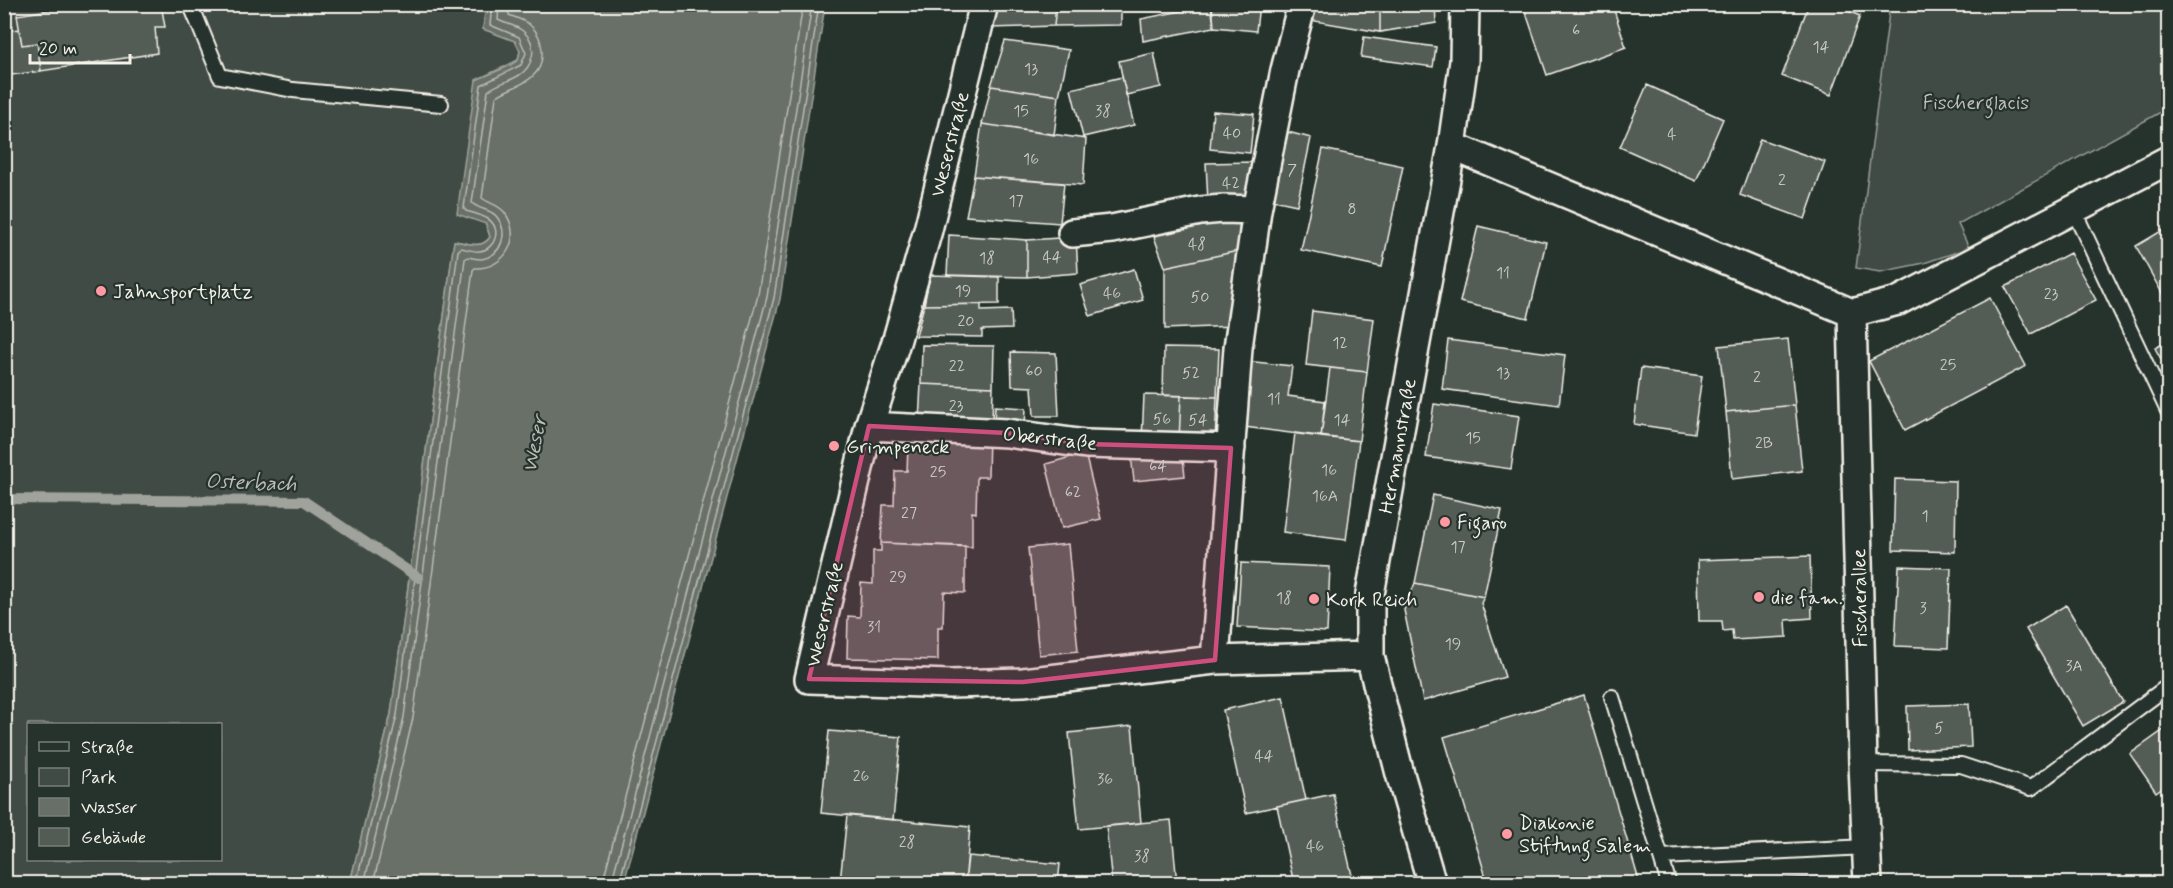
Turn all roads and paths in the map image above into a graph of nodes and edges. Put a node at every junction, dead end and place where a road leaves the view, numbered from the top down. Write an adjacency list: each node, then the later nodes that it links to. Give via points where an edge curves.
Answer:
1 (189, 4): 5 (lane, via 220,76 293,90)
2 (984, 4): 13 (street, Weserstraße, via 928,230)
3 (1302, 4): 9 (street)
4 (1465, 4): 6 (street, Hermannstraße, via 1464,61)
5 (441, 104)
6 (1452, 146): 11 (street); 15 (street, Hermannstraße, via 1370,594)
7 (2169, 160): 8 (street)
8 (2073, 209): 11 (street, via 1898,301); 12 (lane)
9 (1257, 210): 10 (street, via 1200,211); 14 (street, via 1238,348)
10 (1072, 233)
11 (1852, 313): 19 (street, Fischerallee)
12 (2169, 411)
13 (869, 426): 14 (street, Oberstraße, via 1007,433 1086,444); 16 (street, Weserstraße, via 809,679 950,684 1023,682)
14 (1231, 448): 16 (street)
15 (1370, 656): 16 (street, Weserstraße); 22 (street, Hermannstraße)
16 (1215, 660)
17 (2169, 686): 19 (lane, via 2031,788 1961,765)
18 (1612, 697): 21 (lane)
19 (1863, 764): 20 (street, Fischerallee)
20 (1867, 848): 21 (lane); 24 (street, Fischerallee)
21 (1661, 857): 23 (lane)
22 (1432, 884)
23 (1669, 884)
24 (1868, 884)

